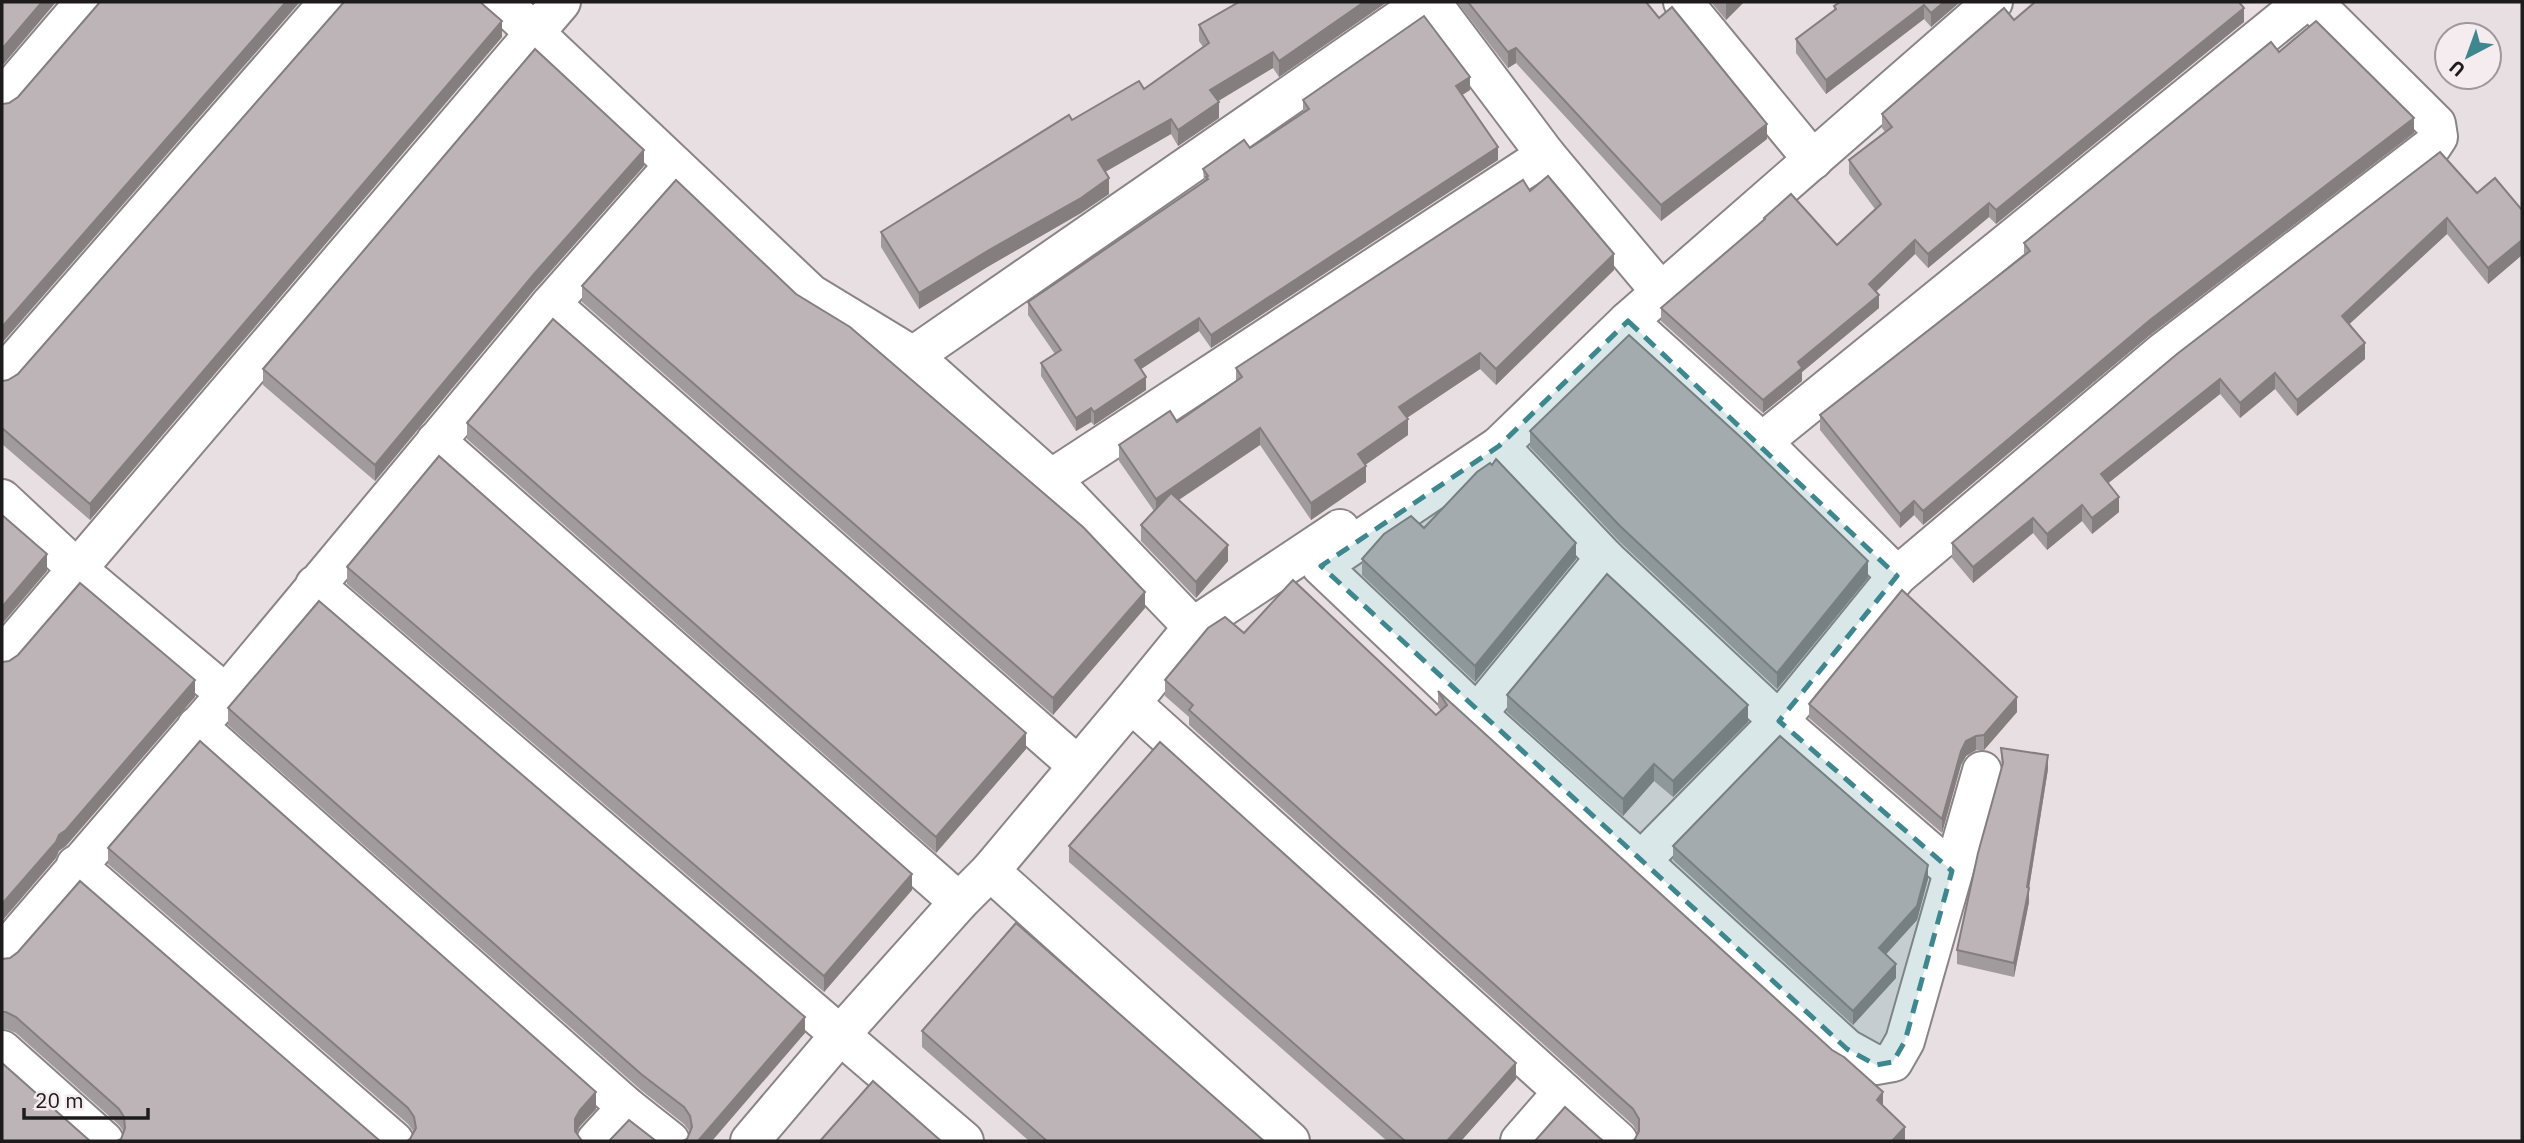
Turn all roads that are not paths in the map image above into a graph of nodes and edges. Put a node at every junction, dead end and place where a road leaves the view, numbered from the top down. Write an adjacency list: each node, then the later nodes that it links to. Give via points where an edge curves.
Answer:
1 (85, 2): 12 (street)
2 (329, 2): 20 (street)
3 (502, 2): 11 (street)
4 (561, 2): 11 (street)
5 (1425, 2): 19 (street)
6 (1431, 2): 13 (street)
7 (1682, 2): 14 (street)
8 (1993, 2): 14 (street)
9 (2304, 2): 22 (street)
10 (2313, 2): 30 (street, via 2436,124 2438,137 2432,146 2163,352)
11 (535, 32): 15 (street); 29 (street)
12 (2, 99)
13 (1546, 155): 16 (street); 25 (street)
14 (1813, 160): 16 (street)
15 (674, 165): 17 (street); 19 (street, via 811,294)
16 (1661, 292): 18 (street)
17 (551, 304): 21 (street); 39 (street)
18 (1628, 321): 22 (street); 23 (street)
19 (913, 356): 25 (street)
20 (2, 376)
21 (436, 441): 31 (street); 45 (street)
22 (1762, 442): 30 (street)
23 (1499, 446): 27 (street); 28 (street)
24 (1458, 448): 27 (street)
25 (1051, 479): 32 (street)
26 (2, 499): 29 (street)
27 (1317, 557): 32 (street); 36 (street)
28 (1605, 558): 36 (street); 37 (street)
29 (77, 569): 33 (street); 34 (street)
30 (1897, 576): 37 (street)
31 (316, 585): 34 (street); 47 (street)
32 (1193, 627): 35 (street)
33 (2, 657)
34 (226, 694): 38 (street)
35 (1131, 703): 39 (street); 49 (street)
36 (1477, 714): 41 (street)
37 (1779, 722): 41 (street); 44 (street)
38 (197, 726): 42 (street); 50 (street)
39 (1077, 765): 43 (street)
40 (1982, 771): 44 (street)
41 (1641, 861): 44 (street, via 1847,1049 1876,1065 1893,1062 1905,1041)
42 (76, 865): 46 (street); 52 (street)
43 (990, 871): 45 (street); 57 (street)
44 (1952, 871)
45 (959, 902): 47 (street)
46 (2, 954)
47 (840, 1035): 55 (street); 56 (street)
48 (2, 1050): 51 (street)
49 (1562, 1093): 58 (street); 59 (street)
50 (626, 1107): 53 (street); 54 (street)
51 (104, 1141)
52 (394, 1141)
53 (596, 1141)
54 (670, 1141)
55 (750, 1141)
56 (964, 1141)
57 (1290, 1141)
58 (1520, 1141)
59 (1618, 1141)

